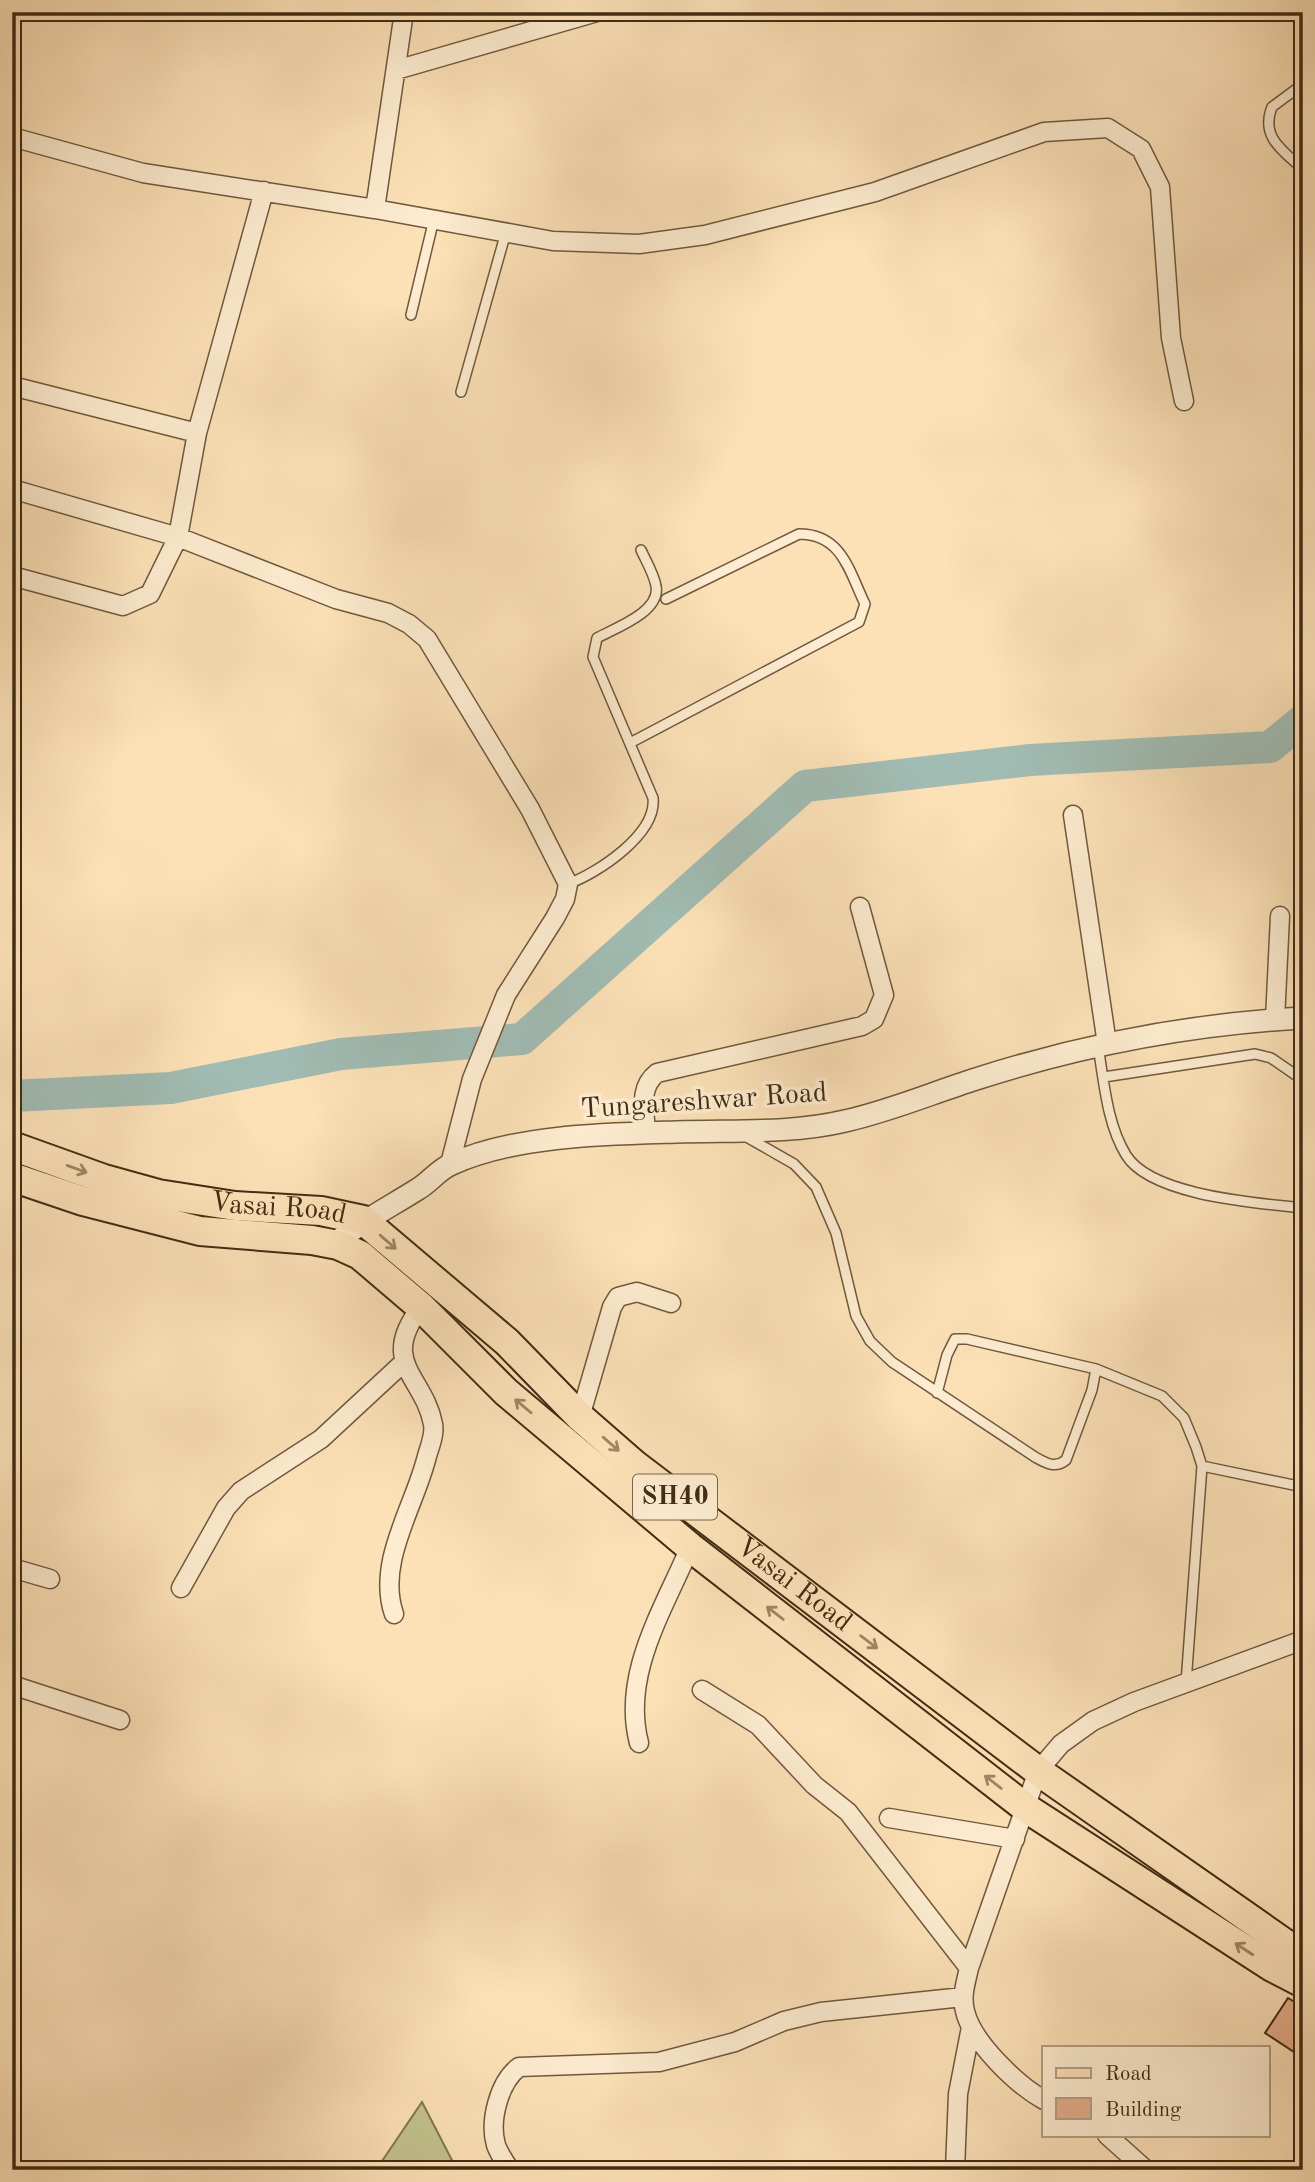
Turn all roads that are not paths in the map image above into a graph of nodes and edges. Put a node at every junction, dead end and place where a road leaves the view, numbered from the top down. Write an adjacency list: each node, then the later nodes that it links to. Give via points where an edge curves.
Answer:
1 (404, 12): 3 (street)
2 (597, 12): 3 (street)
3 (396, 70): 8 (street)
4 (1303, 84): 6 (lane, via 1272,107 1268,127 1271,141)
5 (12, 137): 7 (street, via 142,173)
6 (1303, 170)
7 (264, 191): 8 (street); 15 (street)
8 (375, 209): 9 (street)
9 (434, 219): 10 (street); 11 (lane)
10 (506, 232): 13 (lane); 14 (street, via 553,241 639,244 705,236 875,192 1044,132 1108,128 1141,149 1160,187 1171,338)
11 (411, 315)
12 (12, 386): 15 (street)
13 (461, 392)
14 (1184, 401)
15 (197, 433): 17 (street)
16 (12, 489): 17 (street)
17 (178, 537): 19 (street, via 150,594 123,606); 23 (street, via 336,598 388,613 427,639 530,809)
18 (641, 550): 21 (lane, via 657,587 656,598 650,607 597,638 593,657)
19 (12, 576)
20 (666, 599): 21 (lane, via 799,534 815,534 837,547 865,604 859,622)
21 (630, 743): 23 (lane, via 653,798 650,822 589,877)
22 (1073, 815): 28 (street)
23 (568, 884): 34 (street, via 555,918 506,995 472,1079)
24 (860, 907): 31 (street, via 884,995 874,1019 862,1026 657,1073 646,1081 644,1091)
25 (1280, 916): 27 (street)
26 (1303, 1018): 27 (street, Tungareshwar Road)
27 (1275, 1020): 28 (street, Tungareshwar Road, via 1222,1023)
28 (1102, 1045): 29 (lane); 32 (street, Tungareshwar Road, via 842,1122)
29 (1104, 1077): 30 (lane, via 1255,1054 1271,1058); 36 (lane, via 1115,1133 1128,1158 1148,1174 1200,1195)
30 (1303, 1080)
31 (646, 1133): 32 (street, Tungareshwar Road); 34 (street, Tungareshwar Road, via 508,1147)
32 (741, 1133): 43 (lane, via 794,1164 816,1187 836,1233 856,1316 870,1341)
33 (12, 1146): 37 (main road, Vasai Road / SH40, one-way to 37, via 158,1194 235,1206 321,1211)
34 (450, 1164): 37 (street, Tungareshwar Road)
35 (12, 1177): 38 (main road, Vasai Road / SH40, via 200,1231)
36 (1303, 1208)
37 (363, 1220): 38 (street, Tungareshwar Road); 44 (main road, Vasai Road / SH40, one-way to 44, via 507,1342)
38 (334, 1244): 40 (main road, Vasai Road / SH40, via 360,1255)
39 (671, 1303): 44 (street, via 637,1292 618,1297)
40 (421, 1307): 41 (street, via 405,1339); 47 (main road, Vasai Road / SH40, one-way to 40, via 506,1392)
41 (403, 1363): 50 (street, via 321,1440 241,1491 226,1508); 51 (street, via 433,1426 420,1484 397,1542 389,1579 388,1598)
42 (1096, 1369): 43 (lane, via 955,1339); 43 (lane, via 1066,1460 1060,1465 1035,1457); 45 (lane, via 1162,1396 1184,1418)
43 (937, 1392)
44 (580, 1417): 58 (main road, Vasai Road / SH40, one-way to 58, via 706,1521)
45 (1202, 1466): 46 (lane); 53 (lane)
46 (1303, 1487)
47 (690, 1547): 57 (street, via 637,1674 633,1704); 59 (main road, Vasai Road / SH40, one-way to 47)
48 (12, 1567): 49 (street)
49 (50, 1579)
50 (181, 1588)
51 (394, 1614)
52 (1303, 1640): 53 (street)
53 (1186, 1683): 58 (street, via 1093,1721 1061,1744)
54 (12, 1685): 56 (street)
55 (702, 1690): 63 (street, via 758,1725 814,1785 848,1812)
56 (120, 1720)
57 (639, 1743)
58 (1038, 1771): 59 (street); 62 (main road, Vasai Road / SH40)
59 (1026, 1808): 61 (street); 64 (main road, Vasai Road / SH40, one-way to 59, via 1272,1968)
60 (889, 1818): 61 (street)
61 (1015, 1839): 63 (street)
62 (1303, 1956)
63 (969, 1968): 65 (street)
64 (1303, 1983)
65 (963, 1997): 66 (street); 69 (street, via 821,2012 659,2062 519,2067 503,2084 496,2115 494,2141)
66 (971, 2026): 67 (street, via 1007,2073); 70 (street, via 958,2094)
67 (1042, 2099)
68 (1108, 2136): 71 (street)
69 (510, 2170)
70 (955, 2170)
71 (1146, 2170)

